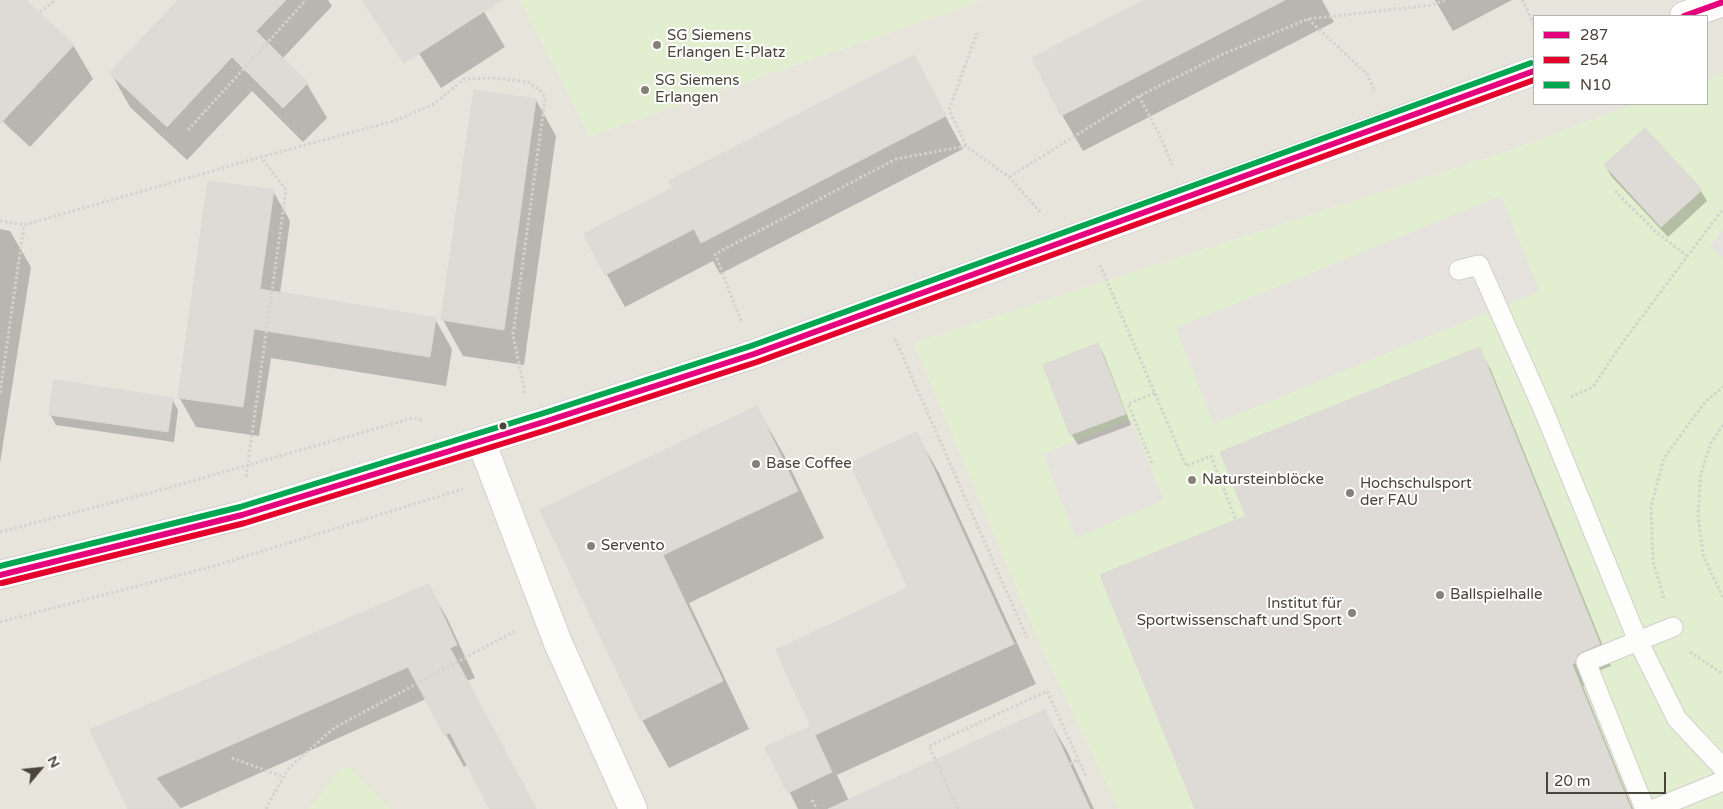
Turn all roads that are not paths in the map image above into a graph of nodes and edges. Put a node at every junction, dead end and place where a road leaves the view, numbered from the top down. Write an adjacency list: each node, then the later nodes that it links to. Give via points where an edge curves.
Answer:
1 (1723, 2): 2 (street)
2 (1687, 15)
3 (1533, 71): 5 (street, via 754,354)
4 (1459, 270): 8 (lane, via 1479,265)
5 (481, 441): 6 (street, via 242,515); 11 (street, via 546,614)
6 (0, 575)
7 (1673, 627): 8 (lane)
8 (1638, 641): 9 (lane, via 1677,719); 12 (lane, via 1586,662)
9 (1723, 768)
10 (1723, 781): 13 (lane)
11 (633, 809)
12 (1645, 809)
13 (1654, 809)

